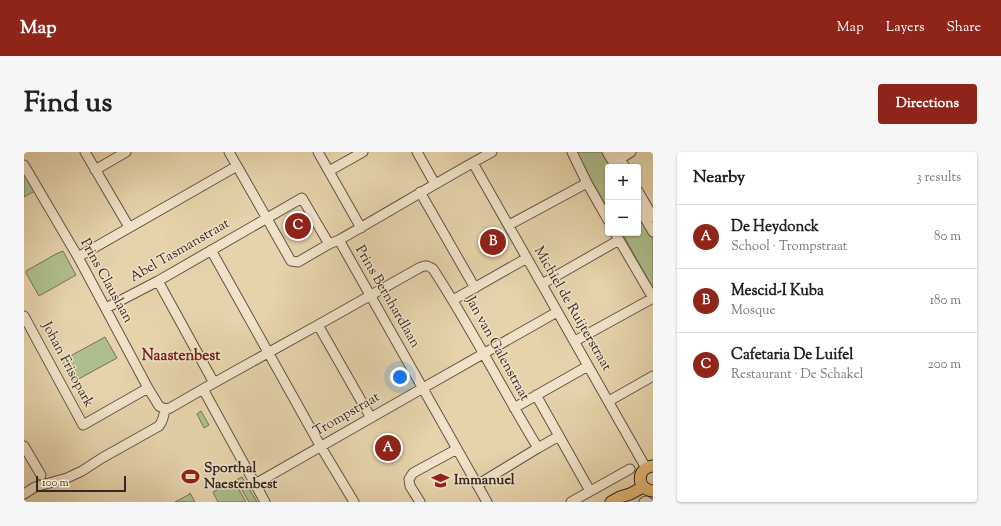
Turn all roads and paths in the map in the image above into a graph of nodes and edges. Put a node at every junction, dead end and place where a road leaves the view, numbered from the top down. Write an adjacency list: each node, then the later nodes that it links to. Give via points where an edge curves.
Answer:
1 (85, 152): 15 (street)
2 (126, 152): 15 (street)
3 (229, 152): 14 (street, Prins Bernhardlaan)
4 (318, 152): 16 (street)
5 (363, 152): 16 (street)
6 (417, 152): 18 (street)
7 (572, 152): 17 (street)
8 (607, 152): 11 (street)
9 (631, 152): 11 (street)
10 (489, 153): 12 (street)
11 (619, 161)
12 (473, 163): 18 (street); 25 (street, Michiel de Ruijterstraat)
13 (24, 165): 33 (street, Prins Clauslaan)
14 (237, 166): 24 (street, Prins Bernhardlaan); 26 (street)
15 (95, 170): 26 (street)
16 (329, 171): 27 (street)
17 (587, 183): 22 (street); 25 (street)
18 (435, 184): 19 (street)
19 (420, 192): 27 (street); 37 (street)
20 (641, 196): 23 (street)
21 (641, 211): 28 (street)
22 (605, 215)
23 (653, 217)
24 (267, 218): 31 (street, Prins Bernhardlaan, via 291,261 298,262); 31 (street, Abel Tasmanstraat, via 302,198); 32 (street, Abel Tasmanstraat)
25 (509, 225): 34 (street, Michiel de Ruijterstraat)
26 (129, 227): 33 (street)
27 (361, 228): 30 (street)
28 (653, 232)
29 (617, 237): 36 (street); 39 (street)
30 (339, 240): 31 (street, Prins Bernhardlaan); 38 (street, Prins Bernhardlaan)
31 (329, 244)
32 (211, 250): 35 (street, Abel Tasmanstraat); 46 (street)
33 (78, 257): 41 (street, Prins Clauslaan)
34 (527, 258): 36 (street, Michiel de Ruijterstraat); 37 (street)
35 (158, 281): 41 (street, Abel Tasmanstraat); 50 (street)
36 (542, 284): 42 (street, Michiel de Ruijterstraat)
37 (475, 288): 40 (street)
38 (371, 296): 40 (street, Jan van Galenstraat, via 425,265 433,269); 44 (street); 52 (street, Prins Bernhardlaan)
39 (653, 298): 45 (street)
40 (453, 300): 47 (street, Jan van Galenstraat)
41 (106, 308): 51 (street, Prins Clauslaan)
42 (558, 312): 45 (street, Michiel de Ruijterstraat); 47 (street, Trompstraat)
43 (24, 316): 51 (street, Johan Frisopark, via 83,425)
44 (318, 326): 46 (street); 58 (street)
45 (575, 341): 48 (street, Michiel de Ruijterstraat)
46 (268, 353): 50 (street); 61 (street)
47 (484, 354): 52 (street, Trompstraat); 56 (street, Jan van Galenstraat)
48 (588, 366): 54 (street); 55 (street, Michiel de Ruijterstraat)
49 (653, 376): 55 (street)
50 (214, 383): 53 (street)
51 (148, 388): 57 (street, Prins Clauslaan, via 159,406)
52 (423, 388): 58 (street, Trompstraat); 63 (street, Prins Bernhardlaan)
53 (203, 389): 57 (street); 67 (street)
54 (536, 395): 56 (street); 59 (street)
55 (609, 401): 64 (street, Michiel de Ruijterstraat)
56 (514, 408): 62 (street, Jan van Galenstraat)
57 (165, 409): 71 (street, via 159,426 82,471)
58 (371, 418): 61 (street, Trompstraat)
59 (560, 436): 62 (street); 70 (street)
60 (24, 446): 66 (street)
61 (321, 447): 67 (street, Trompstraat); 74 (street)
62 (538, 448): 68 (street)
63 (457, 449): 68 (street, Prins Bernhardlaan); 75 (street, via 413,473 409,478 410,486)
64 (650, 467): 69 (main road, via 641,474)
65 (630, 469): 70 (street)
66 (41, 475)
67 (255, 484): 73 (street)
68 (477, 485): 76 (street, Prins Bernhardlaan)
69 (646, 487): 72 (main road, via 628,489)
70 (590, 491): 77 (street)
71 (24, 494)
72 (615, 500)
73 (265, 502)
74 (354, 502)
75 (420, 502)
76 (487, 502)
77 (571, 502)

